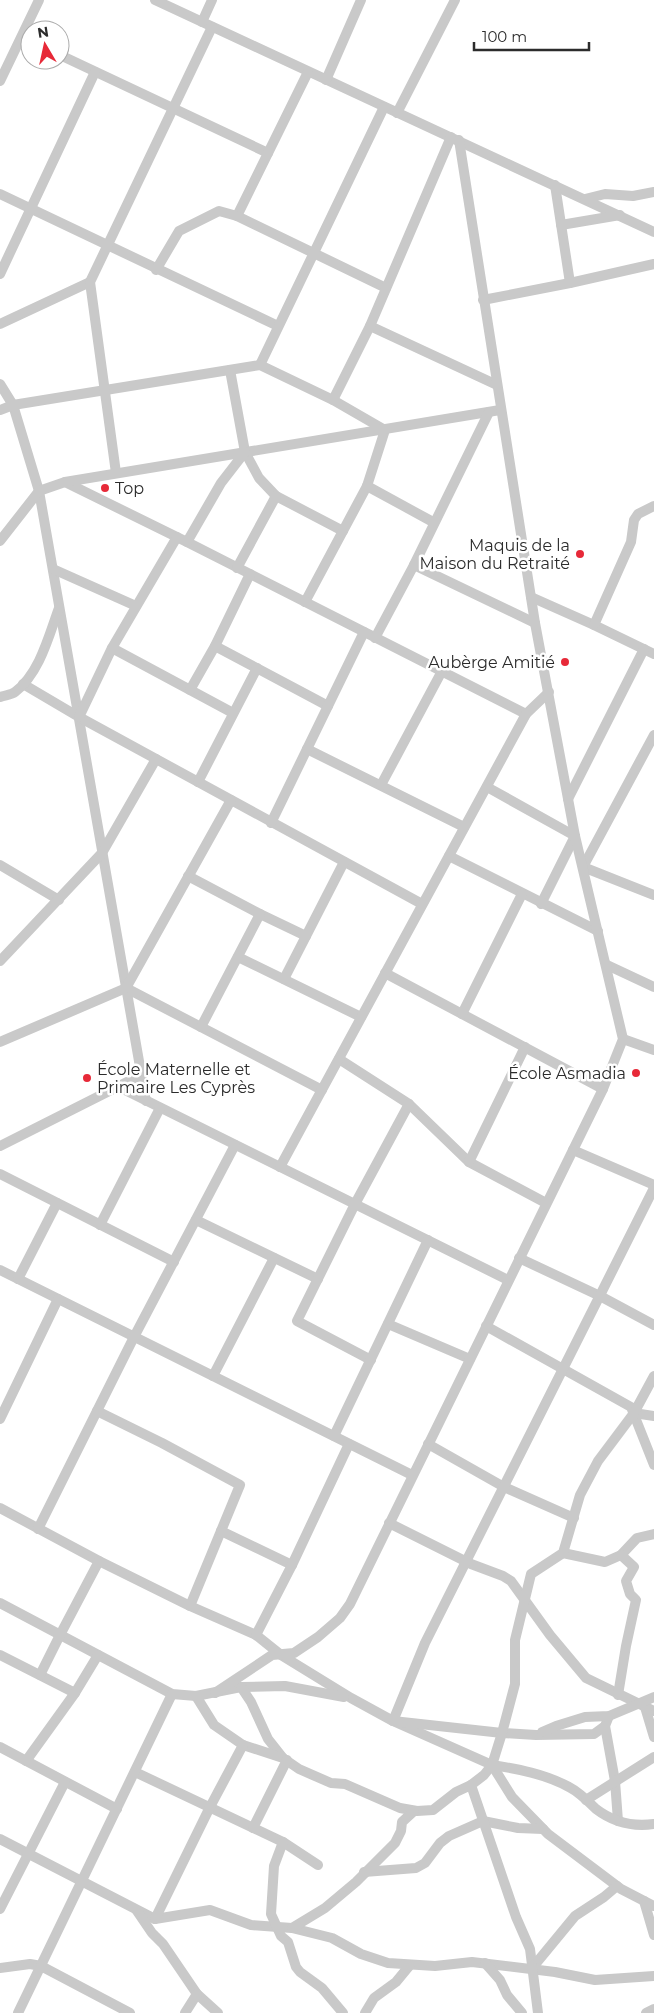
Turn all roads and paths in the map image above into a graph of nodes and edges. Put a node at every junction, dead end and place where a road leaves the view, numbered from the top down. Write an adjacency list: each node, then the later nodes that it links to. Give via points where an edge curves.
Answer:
1 (39, 0): 6 (street)
2 (212, 0): 7 (street)
3 (361, 0): 13 (street)
4 (455, 0): 17 (street)
5 (159, 1): 7 (street)
6 (32, 20)
7 (202, 22): 8 (street)
8 (212, 26): 12 (street); 16 (street)
9 (20, 49): 14 (street)
10 (70, 60): 11 (street)
11 (95, 72): 16 (street); 24 (street)
12 (308, 72): 13 (street); 19 (street)
13 (326, 80): 15 (street)
14 (0, 81)
15 (384, 106): 17 (street); 30 (street)
16 (173, 109): 19 (street); 29 (street)
17 (397, 113): 18 (street)
18 (455, 138): 20 (street); 36 (street); 37 (street)
19 (268, 153): 26 (street)
20 (555, 185): 23 (street); 27 (street)
21 (654, 192): 23 (street, via 634,196 605,194)
22 (0, 194): 24 (street)
23 (585, 199): 25 (street)
24 (30, 208): 29 (street); 33 (street)
25 (620, 215): 27 (street); 28 (street)
26 (237, 216): 30 (street); 32 (street, via 219,211 179,231)
27 (561, 225): 35 (street)
28 (654, 232)
29 (108, 245): 32 (street); 34 (street)
30 (313, 252): 36 (street); 39 (street)
31 (654, 264): 35 (street)
32 (156, 270): 39 (street)
33 (0, 274)
34 (90, 282): 38 (street); 45 (street)
35 (570, 283): 37 (street)
36 (386, 288): 40 (street)
37 (483, 300): 44 (street)
38 (0, 324)
39 (278, 326): 41 (street)
40 (370, 326): 44 (street); 46 (street)
41 (260, 365): 42 (street); 46 (street)
42 (230, 370): 45 (street); 52 (street)
43 (0, 384): 47 (street)
44 (497, 385): 49 (street)
45 (105, 390): 47 (street); 53 (street)
46 (333, 400): 51 (street)
47 (13, 405): 48 (street); 56 (street)
48 (0, 410)
49 (500, 410): 50 (street); 68 (street)
50 (489, 412): 51 (street); 59 (street)
51 (385, 430): 52 (street); 55 (street)
52 (245, 452): 53 (street); 57 (street, via 259,478); 63 (street, via 221,484)
53 (116, 473): 54 (street)
54 (65, 482): 56 (street); 61 (street)
55 (367, 486): 59 (street); 60 (street)
56 (39, 491): 62 (street); 65 (street)
57 (276, 496): 60 (street); 66 (street)
58 (654, 506): 73 (street, via 638,514 634,520 631,542)
59 (433, 522): 64 (street)
60 (343, 531): 69 (street)
61 (177, 537): 63 (street); 70 (street)
62 (0, 541)
63 (187, 542): 66 (street)
64 (414, 564): 72 (street); 75 (street)
65 (52, 568): 70 (street); 71 (street)
66 (237, 568): 67 (street)
67 (250, 574): 69 (street); 76 (street)
68 (530, 597): 72 (street); 73 (street)
69 (305, 602): 74 (street)
70 (136, 606): 77 (street)
71 (59, 607): 82 (street, via 45,652); 89 (street)
72 (535, 623): 84 (street)
73 (594, 625): 78 (street)
74 (364, 632): 75 (street); 86 (street)
75 (375, 638): 81 (street)
76 (215, 646): 80 (street); 83 (street)
77 (112, 648): 83 (street); 89 (street)
78 (644, 649): 79 (street); 96 (street)
79 (654, 654)
80 (257, 668): 86 (street); 87 (street)
81 (442, 671): 88 (street); 94 (street)
82 (23, 684): 85 (street, via 14,693); 89 (street)
83 (190, 690): 87 (street)
84 (549, 692): 88 (street); 96 (street)
85 (0, 697)
86 (328, 706): 91 (street)
87 (233, 713): 93 (street)
88 (526, 714): 95 (street)
89 (79, 717): 92 (street); 101 (street)
90 (654, 735): 105 (street)
91 (307, 749): 94 (street); 98 (street)
92 (156, 759): 93 (street); 101 (street)
93 (198, 782): 97 (street)
94 (380, 785): 99 (street)
95 (486, 787): 99 (street); 100 (street)
96 (568, 799): 100 (street)
97 (231, 800): 98 (street); 106 (street)
98 (271, 823): 103 (street)
99 (464, 827): 102 (street)
100 (575, 836): 105 (street); 111 (street)
101 (102, 853): 109 (street); 121 (street)
102 (449, 856): 107 (street); 110 (street)
103 (344, 862): 110 (street); 114 (street)
104 (0, 865): 109 (street)
105 (583, 867): 108 (street); 113 (street)
106 (188, 876): 112 (street); 121 (street)
107 (522, 894): 111 (street); 122 (street)
108 (654, 895)
109 (58, 900): 116 (street)
110 (422, 904): 118 (street)
111 (542, 904): 113 (street)
112 (260, 914): 114 (street); 115 (street)
113 (598, 932): 117 (street)
114 (306, 936): 119 (street)
115 (238, 957): 119 (street); 124 (street)
116 (0, 961)
117 (607, 965): 120 (street); 125 (street)
118 (385, 973): 122 (street); 123 (street)
119 (284, 979): 123 (street)
120 (654, 987)
121 (126, 988): 124 (street); 126 (street); 130 (street)
122 (462, 1014): 127 (street)
123 (361, 1018): 129 (street)
124 (201, 1027): 133 (street)
125 (623, 1038): 128 (street); 132 (street)
126 (0, 1042)
127 (525, 1047): 132 (street); 140 (street)
128 (654, 1050)
129 (339, 1058): 133 (street); 135 (street)
130 (141, 1076): 131 (street); 134 (street)
131 (119, 1087): 134 (street); 138 (street)
132 (603, 1089): 139 (street)
133 (322, 1090): 141 (street)
134 (146, 1101): 136 (street)
135 (409, 1104): 140 (street); 146 (street)
136 (160, 1108): 137 (street); 148 (street)
137 (235, 1145): 141 (street); 147 (street)
138 (0, 1146)
139 (573, 1150): 143 (street); 144 (street)
140 (469, 1162): 144 (street)
141 (280, 1167): 146 (street)
142 (0, 1174): 145 (street)
143 (654, 1187): 157 (street)
144 (546, 1203): 151 (street)
145 (57, 1204): 148 (street); 154 (street)
146 (355, 1204): 149 (street); 155 (street)
147 (196, 1220): 150 (street); 152 (street)
148 (100, 1225): 152 (street)
149 (428, 1240): 156 (street); 159 (street)
150 (274, 1258): 155 (street); 166 (street)
151 (520, 1258): 156 (street); 157 (street)
152 (174, 1262): 162 (street)
153 (0, 1270): 154 (street)
154 (18, 1279): 158 (street)
155 (318, 1279): 164 (street, via 297,1321)
156 (508, 1280): 161 (street)
157 (600, 1296): 160 (street); 165 (street)
158 (58, 1299): 162 (street); 171 (street)
159 (388, 1324): 163 (street); 164 (street)
160 (654, 1324)
161 (486, 1326): 163 (street); 165 (street)
162 (134, 1337): 166 (street); 168 (street)
163 (470, 1359): 174 (street)
164 (371, 1360): 172 (street)
165 (563, 1368): 169 (street, via 631,1407); 177 (street)
166 (213, 1376): 172 (street)
167 (654, 1376): 169 (street)
168 (97, 1411): 181 (street); 182 (street, via 240,1485)
169 (634, 1412): 170 (street); 175 (street); 179 (street, via 598,1461 580,1495)
170 (654, 1416)
171 (0, 1419)
172 (334, 1436): 173 (street)
173 (349, 1444): 176 (street); 188 (street)
174 (428, 1444): 176 (street); 177 (street)
175 (654, 1465)
176 (412, 1475): 180 (street)
177 (504, 1487): 179 (street); 187 (street)
178 (0, 1508): 181 (street)
179 (574, 1518): 184 (street)
180 (388, 1523): 187 (street); 196 (street, via 350,1604 340,1618 294,1653)
181 (38, 1529): 186 (street)
182 (221, 1531): 188 (street); 191 (street)
183 (654, 1534): 185 (street, via 637,1538)
184 (564, 1553): 185 (street, via 606,1562); 189 (street, via 531,1574)
185 (621, 1555): 202 (street, via 634,1567 626,1581 630,1594 636,1600)
186 (100, 1561): 191 (street); 192 (street)
187 (467, 1561): 189 (street, via 512,1581); 208 (street, via 425,1643)
188 (292, 1565): 193 (street)
189 (526, 1598): 202 (street, via 550,1635 586,1678); 210 (street, via 516,1640 515,1684)
190 (0, 1603): 192 (street)
191 (190, 1606): 193 (street)
192 (60, 1635): 195 (street); 197 (street)
193 (256, 1635): 196 (street)
194 (0, 1654): 197 (street)
195 (98, 1655): 199 (street); 201 (street)
196 (281, 1655): 200 (street, via 272,1655); 205 (street)
197 (40, 1675): 199 (street)
198 (242, 1688): 200 (street); 205 (street, via 285,1686); 216 (street, via 268,1739)
199 (75, 1692): 217 (street)
200 (215, 1693): 203 (street)
201 (172, 1694): 203 (street); 219 (street)
202 (618, 1695): 206 (street)
203 (196, 1696): 213 (street, via 214,1725)
204 (654, 1697): 206 (street)
205 (351, 1698): 208 (street)
206 (646, 1708): 207 (street); 212 (street)
207 (609, 1716): 209 (street); 211 (street, via 585,1718)
208 (393, 1721): 210 (street); 218 (street)
209 (605, 1726): 211 (street, via 594,1734); 220 (street)
210 (502, 1733): 211 (street); 218 (street)
211 (536, 1735)
212 (654, 1737)
213 (243, 1746): 216 (street); 224 (street)
214 (0, 1748): 217 (street)
215 (654, 1757): 220 (street)
216 (285, 1759): 226 (street, via 331,1783 345,1784 400,1808); 230 (street)
217 (26, 1761): 221 (street)
218 (492, 1765): 222 (street); 223 (street, via 536,1774 570,1787); 231 (street, via 512,1797)
219 (134, 1772): 224 (street); 225 (street)
220 (615, 1781): 223 (street); 228 (street)
221 (65, 1782): 225 (street); 234 (street)
222 (471, 1785): 226 (street, via 433,1810); 227 (street)
223 (586, 1800): 228 (street)
224 (210, 1807): 230 (street); 243 (street)
225 (117, 1809): 237 (street)
226 (414, 1810): 236 (street, via 402,1822 395,1843)
227 (483, 1821): 231 (street); 236 (street, via 449,1836 416,1868); 251 (street, via 530,1949)
228 (618, 1821): 229 (street, via 643,1826)
229 (654, 1824)
230 (253, 1828): 233 (street)
231 (543, 1830): 238 (street)
232 (0, 1840): 234 (street)
233 (283, 1842): 235 (street); 244 (street, via 274,1866 271,1899 270,1914)
234 (28, 1854): 237 (street); 241 (street)
235 (318, 1865)
236 (364, 1872): 245 (street, via 325,1908)
237 (82, 1881): 242 (street); 249 (street)
238 (617, 1886): 239 (street); 251 (street, via 575,1916)
239 (644, 1902): 240 (street); 246 (street)
240 (654, 1906)
241 (0, 1909)
242 (135, 1909): 243 (street); 253 (street)
243 (155, 1919): 244 (street, via 210,1910 251,1925)
244 (277, 1928): 245 (street); 259 (street, via 288,1942 296,1967 322,1988)
245 (292, 1928): 248 (street, via 332,1938 388,1963)
246 (654, 1934)
247 (485, 1963): 248 (street); 251 (street); 261 (street)
248 (410, 1965): 260 (street, via 396,1982 374,1998)
249 (41, 1966): 250 (street, via 30,1964); 255 (street); 256 (street)
250 (0, 1968)
251 (533, 1969): 252 (street, via 595,1980); 262 (street)
252 (654, 1976)
253 (197, 1994): 257 (street); 258 (street)
254 (654, 2009): 263 (street)
255 (18, 2013)
256 (130, 2013)
257 (185, 2013)
258 (218, 2013)
259 (343, 2013)
260 (365, 2013)
261 (522, 2013)
262 (538, 2013)
263 (646, 2013)

